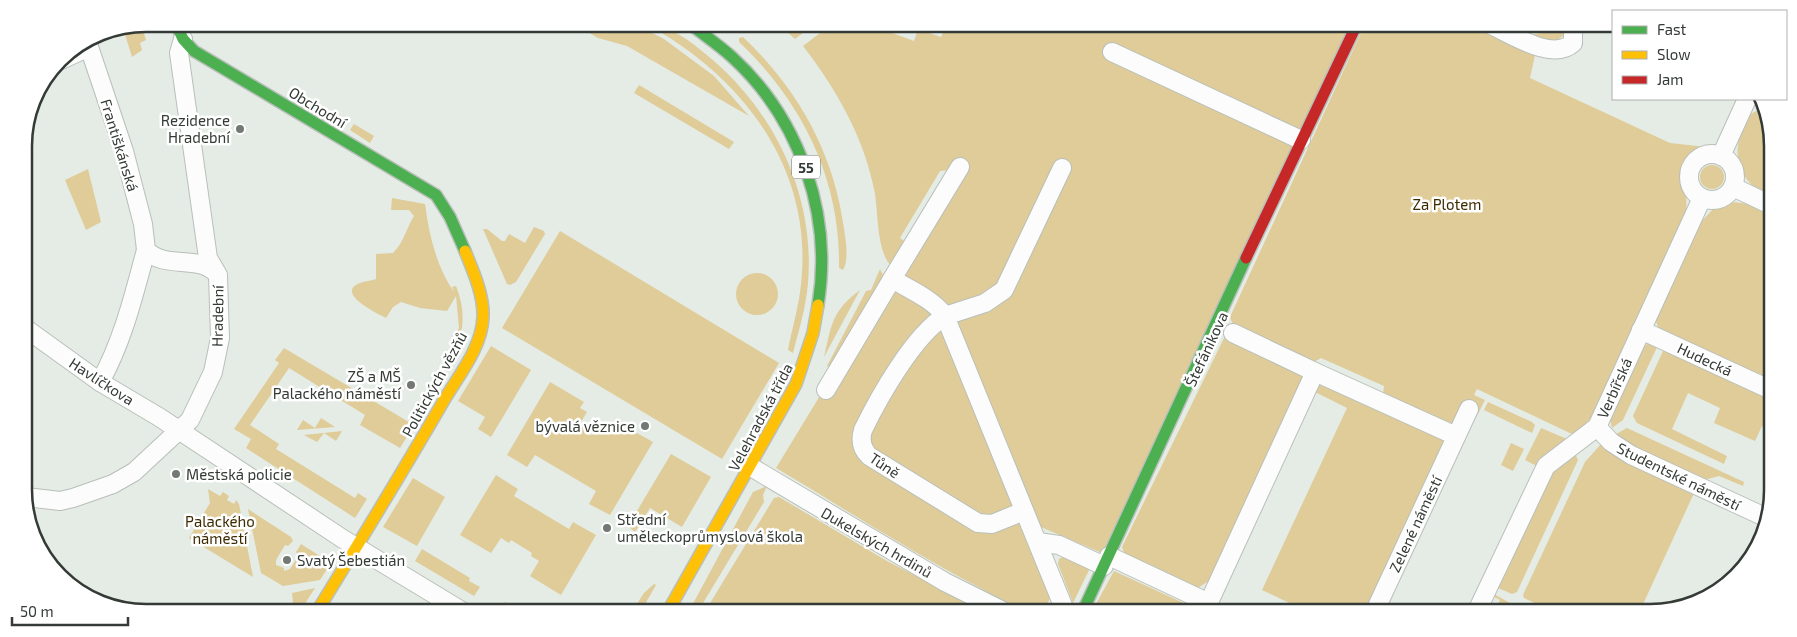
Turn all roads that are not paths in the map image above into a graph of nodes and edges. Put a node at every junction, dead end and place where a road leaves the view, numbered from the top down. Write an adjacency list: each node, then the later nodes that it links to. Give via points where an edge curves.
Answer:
1 (180, 32): 15 (street, Obchodní, via 194,51); 18 (street, Hradební, via 179,53 208,258)
2 (702, 32): 32 (street, Velehradská třída / 55, via 745,69 789,127 804,163 821,229 822,292 809,352 793,391)
3 (1353, 32): 9 (street, Štefánikova)
4 (1507, 32): 5 (street, via 1553,50 1574,43)
5 (1573, 32)
6 (89, 48): 17 (street, Františkánská, via 124,150 143,224)
7 (1112, 52): 9 (street)
8 (1747, 100): 10 (street)
9 (1301, 140): 38 (street, Štefánikova)
10 (1721, 156): 13 (street, via 1732,166 1735,176); 14 (street, via 1704,156 1691,168 1690,185)
11 (960, 167): 19 (street)
12 (1062, 168): 20 (street, Tůně, via 1004,290 984,303)
13 (1733, 187): 14 (street, via 1720,198); 16 (street)
14 (1702, 198): 21 (street, Verbířská)
15 (440, 199): 37 (street, Politických vězňů, via 479,291 482,325 474,349)
16 (1764, 201)
17 (146, 250): 18 (street, via 158,259 201,264); 25 (street, Františkánská, via 128,313)
18 (218, 275): 30 (street, Hradební, via 220,338 214,367 196,408)
19 (892, 279): 20 (street, via 939,308); 27 (street)
20 (945, 316): 34 (street); 34 (street, Tůně, via 920,337 909,352 864,427 863,447 869,456 978,523 992,524)
21 (1640, 330): 26 (street, Hudecká); 29 (street, Verbířská)
22 (32, 333): 25 (street, Havlíčkova)
23 (1233, 333): 24 (street, Štefánikova)
24 (1315, 372): 31 (street, Štefánikova); 46 (street)
25 (100, 382): 30 (street, Havlíčkova)
26 (1764, 387)
27 (826, 390)
28 (1469, 409): 31 (street, Zelené náměstí)
29 (1597, 426): 35 (street, Studentské náměstí, via 1611,442 1631,455); 48 (street, Verbířská, via 1546,466)
30 (179, 432): 33 (street, Hradební, via 141,466 113,484 60,501); 37 (street)
31 (1456, 436): 47 (street, Zelené náměstí)
32 (751, 467): 41 (street, Velehradská třída / 55); 42 (street, Dukelských hrdinů, via 946,582)
33 (33, 498)
34 (1024, 511): 36 (street)
35 (1761, 515)
36 (1038, 542): 38 (street, via 1059,545); 43 (street)
37 (357, 547): 39 (street, Politických vězňů); 40 (street)
38 (1106, 561): 44 (street, Štefánikova); 45 (street)
39 (322, 604)
40 (450, 604)
41 (672, 604)
42 (989, 604)
43 (1062, 604)
44 (1086, 604)
45 (1198, 604)
46 (1209, 604)
47 (1378, 604)
48 (1480, 604)

